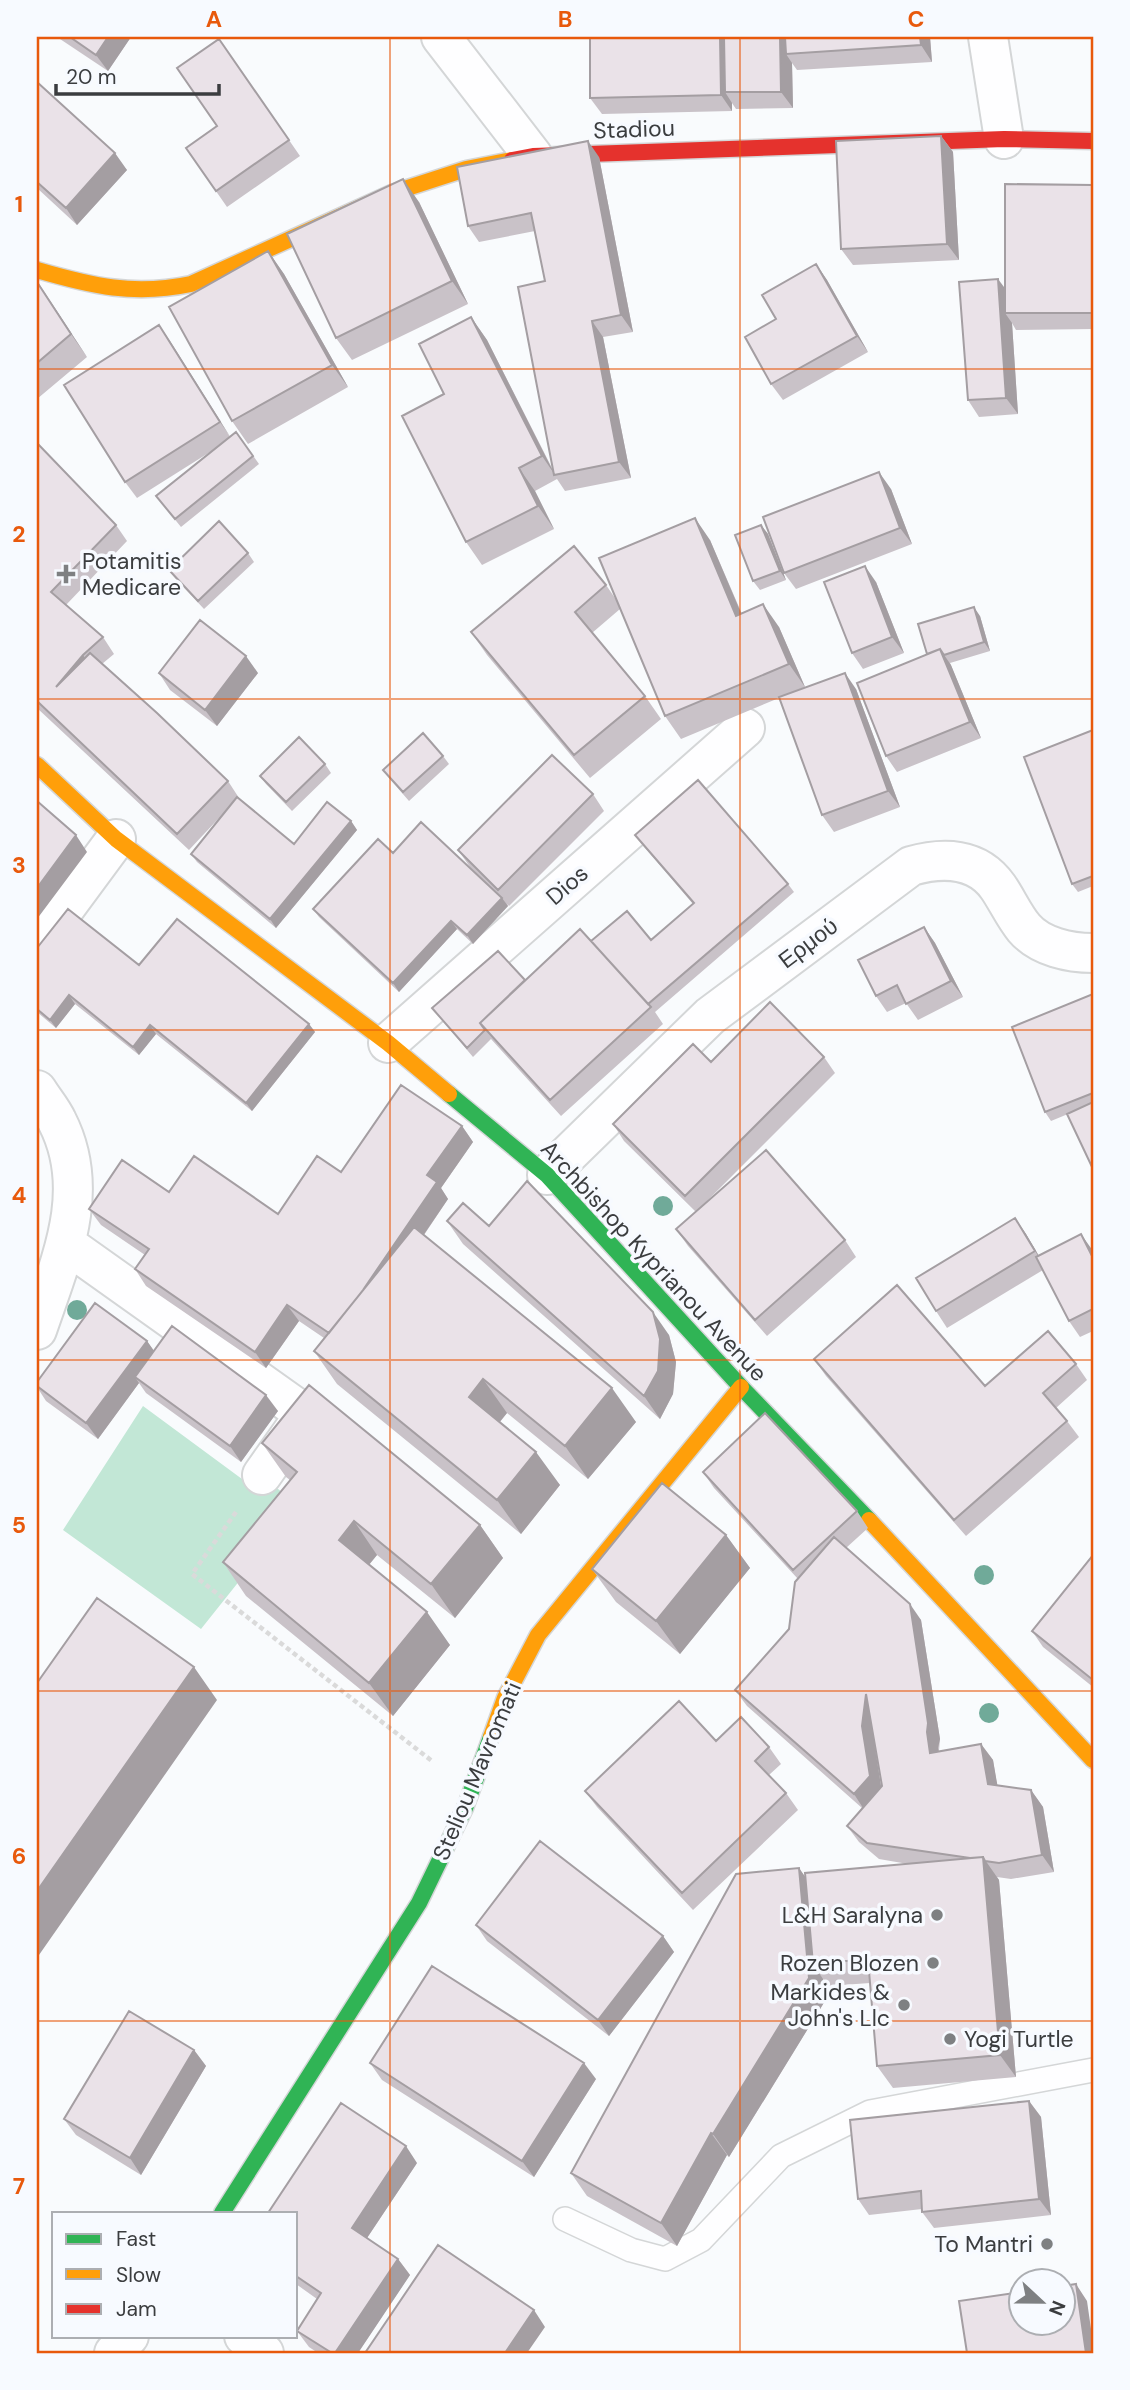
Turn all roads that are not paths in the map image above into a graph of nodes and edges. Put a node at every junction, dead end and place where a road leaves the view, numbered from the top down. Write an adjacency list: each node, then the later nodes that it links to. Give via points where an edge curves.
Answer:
1 (441, 37): 5 (street)
2 (988, 37): 3 (street)
3 (1004, 139): 4 (main road, Stadiou); 5 (main road, Stadiou)
4 (1093, 141)
5 (533, 156): 6 (main road, Stadiou, via 466,169 392,193 191,284 164,291 100,288)
6 (37, 270)
7 (745, 728): 12 (street, Dios)
8 (37, 765): 9 (main road, Archbishop Kyprianou Avenue)
9 (116, 839): 10 (street); 12 (main road, Archbishop Kyprianou Avenue)
10 (37, 946)
11 (1093, 953): 14 (street, Ερμού, via 1049,945 1026,930 997,885 980,869 958,860 911,866 710,1016)
12 (388, 1043): 14 (main road, Archbishop Kyprianou Avenue)
13 (37, 1090): 15 (street, via 58,1122 68,1154 75,1194)
14 (547, 1175): 17 (main road, Archbishop Kyprianou Avenue)
15 (66, 1244): 16 (street); 18 (street, via 305,1414)
16 (37, 1330)
17 (741, 1387): 19 (main road, Archbishop Kyprianou Avenue); 21 (main road, Steliou Mavromati, via 538,1635 505,1698 466,1808 419,1903)
18 (262, 1475)
19 (1093, 1760)
20 (1093, 2070): 22 (lane, via 870,2112 781,2156 701,2240 665,2259 631,2250)
21 (223, 2212)
22 (565, 2219)
23 (127, 2338): 25 (street)
24 (246, 2338): 26 (street)
25 (114, 2353)
26 (264, 2353)

